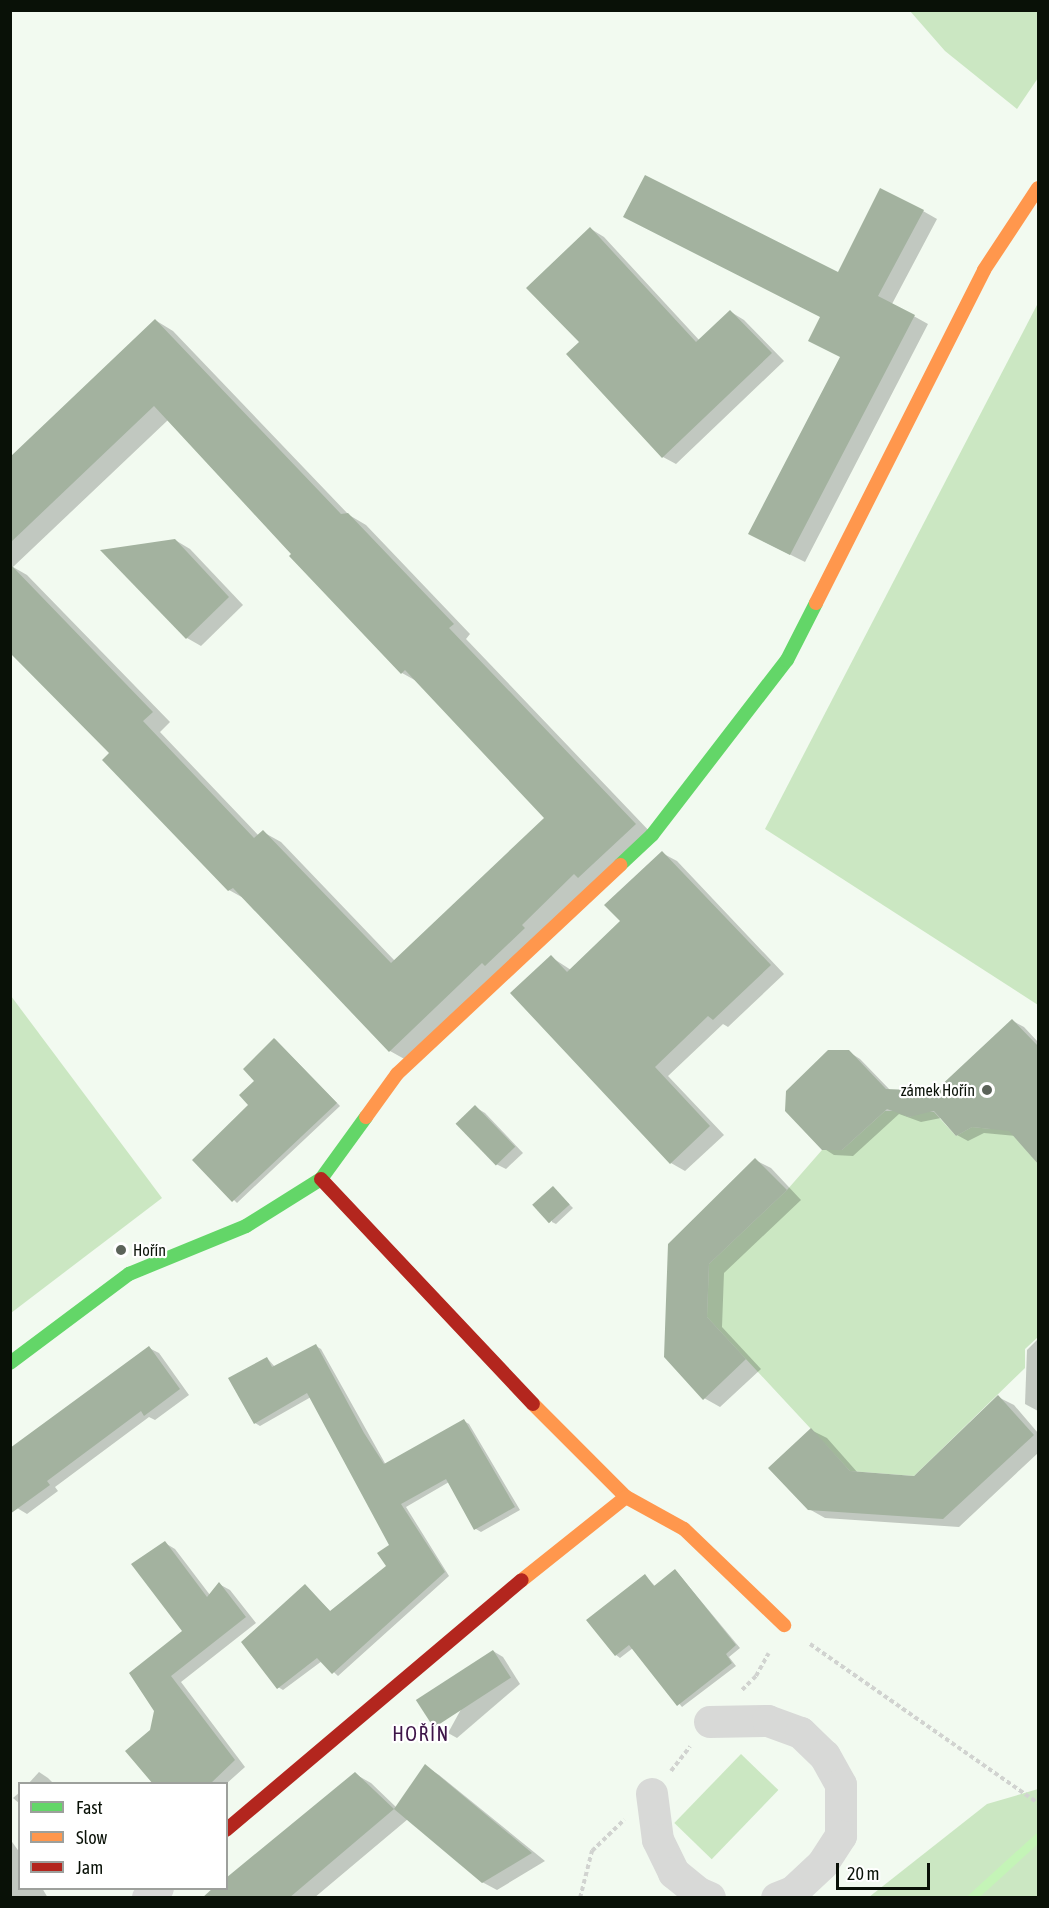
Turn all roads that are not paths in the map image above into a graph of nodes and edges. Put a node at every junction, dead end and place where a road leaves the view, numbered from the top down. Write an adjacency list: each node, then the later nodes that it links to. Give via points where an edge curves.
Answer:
1 (1038, 188): 2 (street, via 984,270 787,660 652,835 397,1074)
2 (321, 1179): 3 (street, via 246,1227 129,1274); 4 (street, via 510,1381)
3 (10, 1363)
4 (626, 1497): 5 (street, via 684,1529); 8 (street, via 524,1578)
5 (784, 1625)
6 (710, 1722): 10 (street, via 768,1721 801,1733 825,1756 841,1785 842,1836 823,1864 793,1892)
7 (652, 1794): 9 (street, via 658,1840 674,1873)
8 (228, 1828)
9 (710, 1898)
10 (777, 1898)

